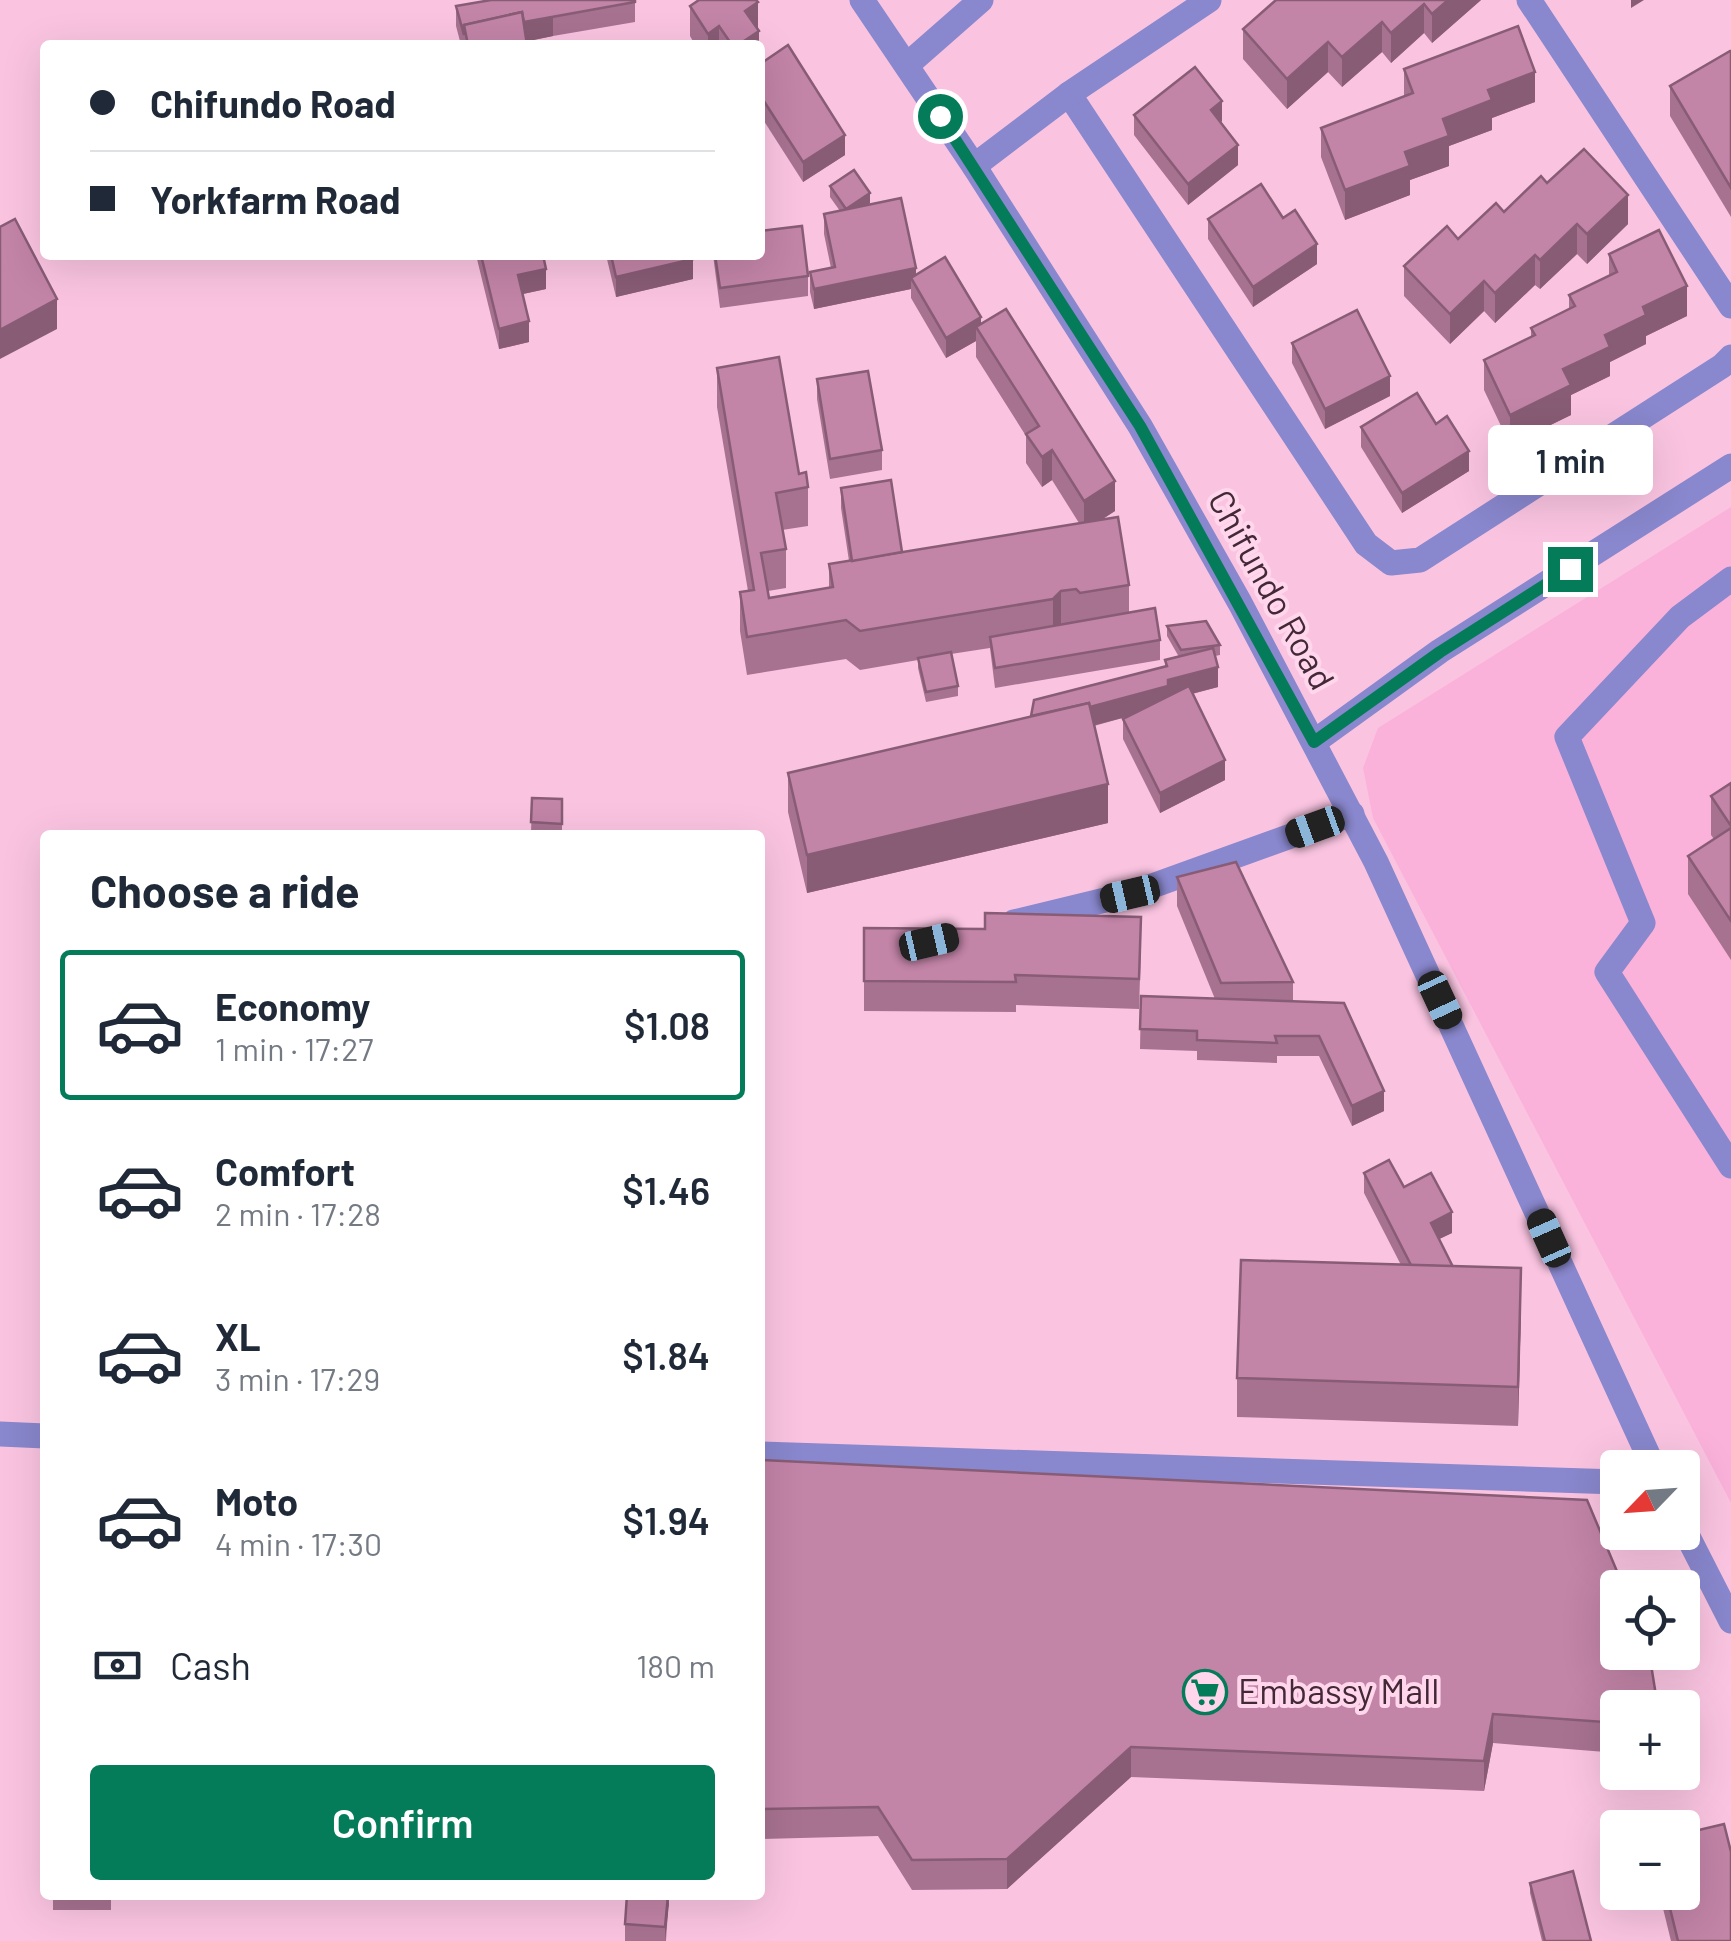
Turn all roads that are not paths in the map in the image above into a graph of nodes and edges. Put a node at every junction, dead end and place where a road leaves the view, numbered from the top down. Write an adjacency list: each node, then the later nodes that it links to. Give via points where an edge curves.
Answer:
1 (862, 0): 5 (street, Chifundo Road)
2 (981, 0): 5 (street)
3 (1210, 0): 6 (street)
4 (1529, 0): 8 (street)
5 (907, 66): 7 (street, Chifundo Road)
6 (1069, 94): 7 (street); 9 (street, via 1366,544 1391,563 1420,560)
7 (974, 166): 12 (street, Chifundo Road, via 1140,426)
8 (1731, 306)
9 (1731, 357)
10 (1731, 466): 12 (street, via 1440,652)
11 (1731, 579): 15 (street, via 1680,617 1567,738 1643,923 1608,972)
12 (1314, 742): 13 (street, Chifundo Road)
13 (1352, 814): 14 (street, via 1130,894); 18 (street, Chifundo Road)
14 (984, 929)
15 (1731, 1166)
16 (0, 1434): 17 (street)
17 (40, 1436)
18 (1646, 1450)
19 (765, 1454): 20 (street)
20 (1600, 1481)
21 (1695, 1550): 22 (street)
22 (1731, 1621)

